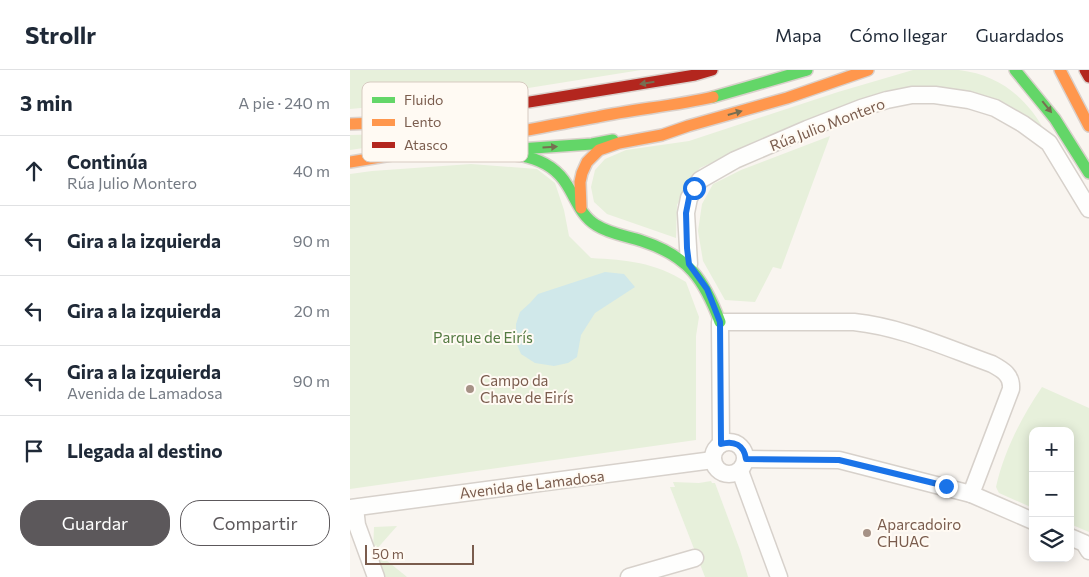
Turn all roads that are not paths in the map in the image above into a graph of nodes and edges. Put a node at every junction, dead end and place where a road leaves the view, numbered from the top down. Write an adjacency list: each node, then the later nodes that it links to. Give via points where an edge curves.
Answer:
1 (712, 70): 8 (main road, one-way to 8)
2 (807, 70): 9 (main road, via 683,104)
3 (868, 70): 11 (main road, one-way to 3, via 787,98)
4 (1060, 70): 12 (main road)
5 (1085, 70): 7 (main road)
6 (1011, 72): 16 (main road, one-way to 16, via 1029,85 1060,123)
7 (1089, 77)
8 (528, 102)
9 (600, 116): 10 (main road); 13 (main road)
10 (533, 118)
11 (688, 126): 14 (main road, one-way to 11, via 592,144); 17 (main road, via 599,150 587,162 582,173)
12 (1089, 126)
13 (528, 130)
14 (528, 148)
15 (528, 156): 17 (main road, via 556,170)
16 (1089, 173)
17 (580, 208): 19 (main road, via 594,224 611,233 650,244)
18 (1089, 210): 19 (street, Rúa Julio Montero, via 1049,143 1023,124 995,108 969,100 912,95 861,108 807,129 735,160 700,180 689,198 686,213)
19 (689, 264): 20 (main road, via 707,289)
20 (720, 322): 21 (street); 24 (street, via 870,324 911,335 1002,369 1009,376 1011,389)
21 (721, 444): 22 (street, via 715,450); 23 (street, via 728,442 742,448)
22 (713, 460): 23 (street, via 722,473 733,474); 25 (street, Avenida de Lamadosa)
23 (743, 465): 24 (street, via 839,460); 32 (street)
24 (971, 494): 26 (street)
25 (353, 508): 30 (street)
26 (1029, 519)
27 (1074, 539): 28 (street, via 1084,543)
28 (1089, 551)
29 (695, 558): 31 (street)
30 (376, 577)
31 (628, 577)
32 (779, 577)

